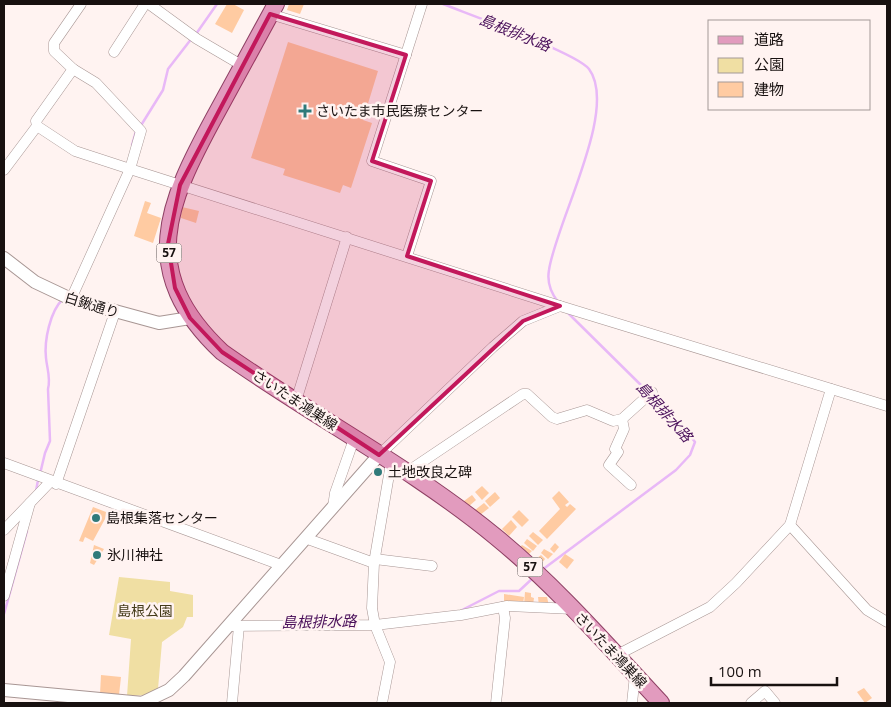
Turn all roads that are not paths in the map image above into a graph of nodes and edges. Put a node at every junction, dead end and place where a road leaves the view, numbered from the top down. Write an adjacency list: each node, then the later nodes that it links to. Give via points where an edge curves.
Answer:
1 (82, 4): 8 (street, via 54,43 54,50)
2 (147, 4): 5 (street); 7 (street)
3 (422, 4): 6 (street)
4 (273, 9): 6 (street); 7 (main road, さいたま鴻巣線 / 57)
5 (114, 52)
6 (406, 55): 14 (street, via 372,161 431,180)
7 (243, 66): 12 (main road, さいたま鴻巣線 / 57)
8 (73, 69): 9 (street, via 36,121); 10 (street, via 96,83 141,131)
9 (37, 126): 10 (street, via 75,151); 11 (street)
10 (130, 169): 12 (street); 16 (street)
11 (4, 170)
12 (180, 184): 13 (street); 19 (main road, さいたま鴻巣線 / 57, via 169,227 169,262 175,288)
13 (347, 237): 14 (street); 22 (street)
14 (407, 256): 17 (street)
15 (4, 258): 16 (street, 白鍬通り, via 35,282)
16 (66, 298): 18 (street, 白鍬通り)
17 (560, 306): 20 (street); 26 (street, via 523,321 493,347)
18 (115, 312): 19 (street, 白鍬通り, via 159,323); 29 (street)
19 (190, 318): 22 (main road, さいたま鴻巣線 / 57, via 222,352)
20 (831, 389): 23 (street); 33 (street)
21 (652, 392): 24 (street)
22 (296, 401): 25 (main road, さいたま鴻巣線 / 57)
23 (887, 406)
24 (622, 419): 28 (street, via 613,421 587,410 552,417 523,394); 30 (street, via 624,429 615,449 618,452 609,466)
25 (354, 439): 26 (main road, さいたま鴻巣線 / 57); 32 (street)
26 (385, 459): 28 (main road, さいたま鴻巣線 / 57); 32 (street); 36 (street)
27 (4, 463): 29 (street)
28 (407, 472): 41 (main road, さいたま鴻巣線 / 57, via 496,537)
29 (53, 482): 31 (street); 37 (street)
30 (631, 485)
31 (30, 503): 34 (street); 39 (street)
32 (333, 507): 35 (street)
33 (790, 525): 43 (street, via 867,610); 45 (street, via 710,607)
34 (4, 530)
35 (305, 538): 36 (street); 37 (street)
36 (374, 561): 38 (street); 42 (street)
37 (281, 565): 44 (street)
38 (432, 566)
39 (4, 596)
40 (503, 607): 41 (street); 42 (street, via 461,616); 52 (street, via 505,618)
41 (574, 609): 45 (main road, さいたま鴻巣線 / 57)
42 (374, 621): 44 (street); 51 (street, via 390,662)
43 (887, 622)
44 (234, 626): 49 (street, via 169,690); 50 (street)
45 (617, 655): 46 (main road, さいたま鴻巣線 / 57)
46 (634, 674): 53 (street); 54 (main road, さいたま鴻巣線 / 57)
47 (4, 690): 48 (street)
48 (86, 701): 49 (street)
49 (142, 703)
50 (232, 703)
51 (382, 703)
52 (496, 703)
53 (632, 703)
54 (661, 703)
55 (751, 703): 56 (street, via 765,690)
56 (776, 703)

